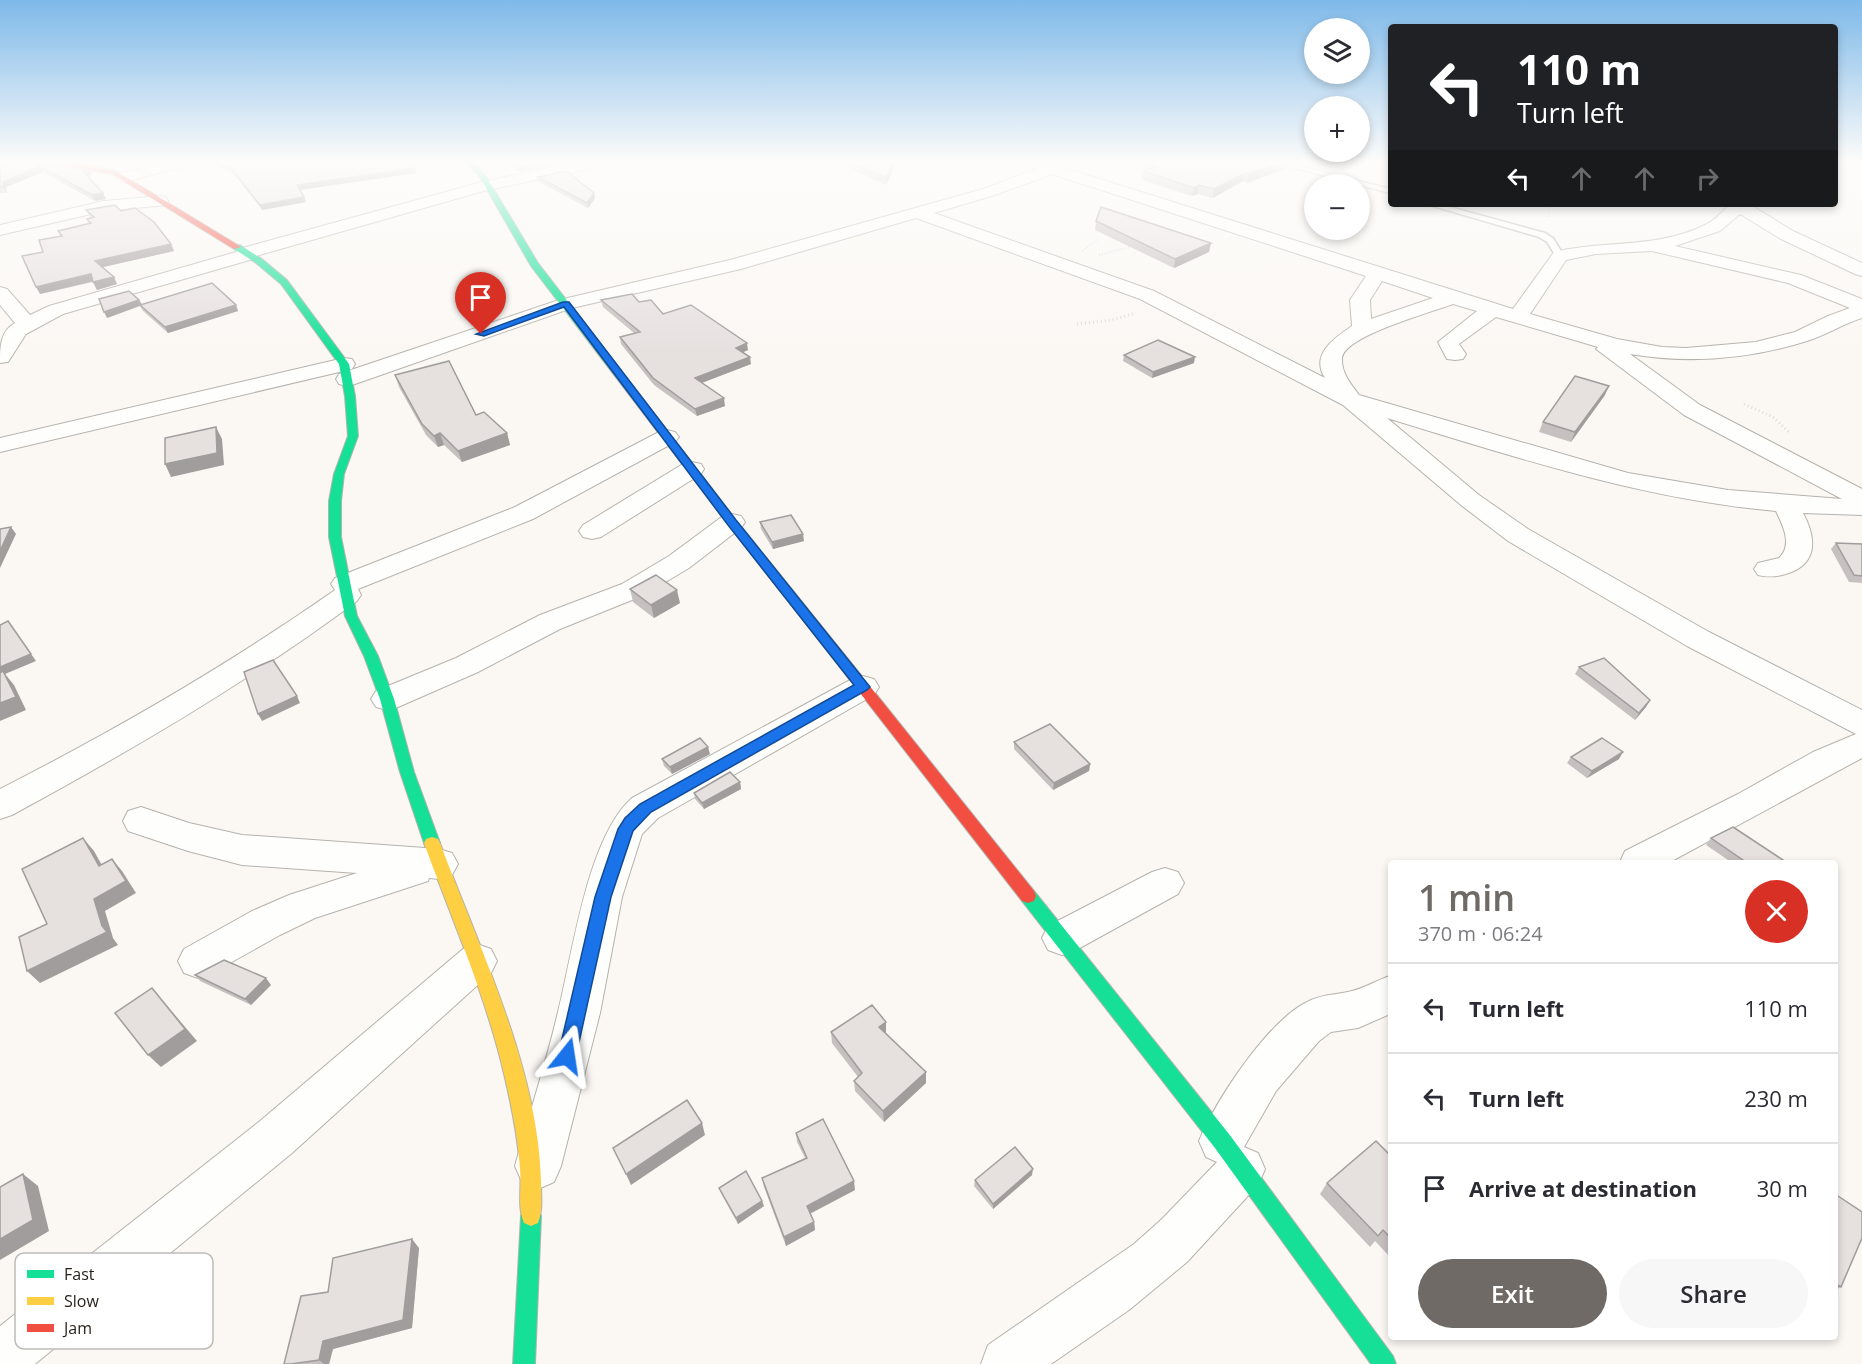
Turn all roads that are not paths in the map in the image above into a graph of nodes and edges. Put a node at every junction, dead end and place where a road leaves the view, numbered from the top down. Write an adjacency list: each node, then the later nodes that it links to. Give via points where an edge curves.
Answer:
1 (23, 225): 11 (street)
2 (198, 225): 13 (street)
3 (349, 225): 13 (street)
4 (511, 225): 19 (street, via 534,264)
5 (877, 225): 19 (street, via 734,265)
6 (951, 225): 28 (street, via 1120,284 1165,303)
7 (1228, 225): 16 (street)
8 (1505, 225): 14 (lane, via 1542,235)
9 (1716, 225): 12 (street)
10 (1769, 225): 15 (street)
11 (0, 230)
12 (1648, 247): 14 (street, via 1580,250); 20 (street, via 1778,275 1822,288)
13 (246, 254): 25 (street, via 56,310); 32 (street, via 284,282 319,326)
14 (1560, 256): 24 (street)
15 (1862, 270)
16 (1375, 277): 18 (street); 21 (street); 26 (street, via 1360,300)
17 (2, 298): 25 (street)
18 (1452, 298): 21 (street); 22 (street)
19 (566, 304): 32 (street); 34 (street)
20 (1862, 306)
21 (1413, 310): 26 (street)
22 (1492, 310): 24 (street); 30 (street, via 1448,342)
23 (1862, 311): 27 (street, via 1783,342 1711,353 1662,352)
24 (1517, 318): 27 (street)
25 (27, 324): 31 (street, via 18,330)
26 (1362, 330): 29 (street)
27 (1587, 338): 37 (street, via 1635,366 1692,410)
28 (1249, 349): 29 (street); 33 (street)
29 (1316, 352): 33 (street, via 1331,360 1333,373)
30 (1455, 354)
31 (0, 357)
32 (345, 371): 35 (street); 43 (street, via 352,436 334,501 335,537)
33 (1351, 400): 38 (street, via 1615,477 1674,489); 46 (street, via 1518,535 1698,639)
34 (667, 437): 36 (street); 43 (street, via 524,513)
35 (0, 445)
36 (692, 470): 40 (street); 41 (street)
37 (1862, 499)
38 (1784, 502): 39 (street); 42 (street, via 1796,524 1800,549 1788,565)
39 (1862, 507)
40 (732, 522): 44 (street); 45 (street, via 637,588 576,610 467,665)
41 (592, 531)
42 (1768, 569)
43 (346, 590): 45 (street, via 351,616 372,656); 48 (street, via 252,662 127,738)
44 (863, 687): 53 (street); 58 (street, via 645,808 630,822 603,897 579,1014)
45 (387, 699): 51 (street, via 407,772)
46 (1862, 724)
47 (1862, 744): 50 (street)
48 (0, 805)
49 (141, 821): 51 (street, via 242,850)
50 (1642, 860)
51 (440, 864): 54 (street, via 303,906); 55 (street)
52 (1165, 883): 53 (street)
53 (1062, 938): 57 (street)
54 (198, 961)
55 (477, 961): 58 (street, via 528,1136); 59 (street, via 276,1137)
56 (1388, 995): 57 (street, via 1358,1009 1322,1015 1304,1027 1261,1076)
57 (1232, 1155): 63 (street, via 1170,1244); 64 (street)
58 (533, 1185): 62 (street)
59 (133, 1253)
60 (15, 1347): 61 (street)
61 (0, 1358)
62 (524, 1364)
63 (1007, 1364)
64 (1385, 1364)

